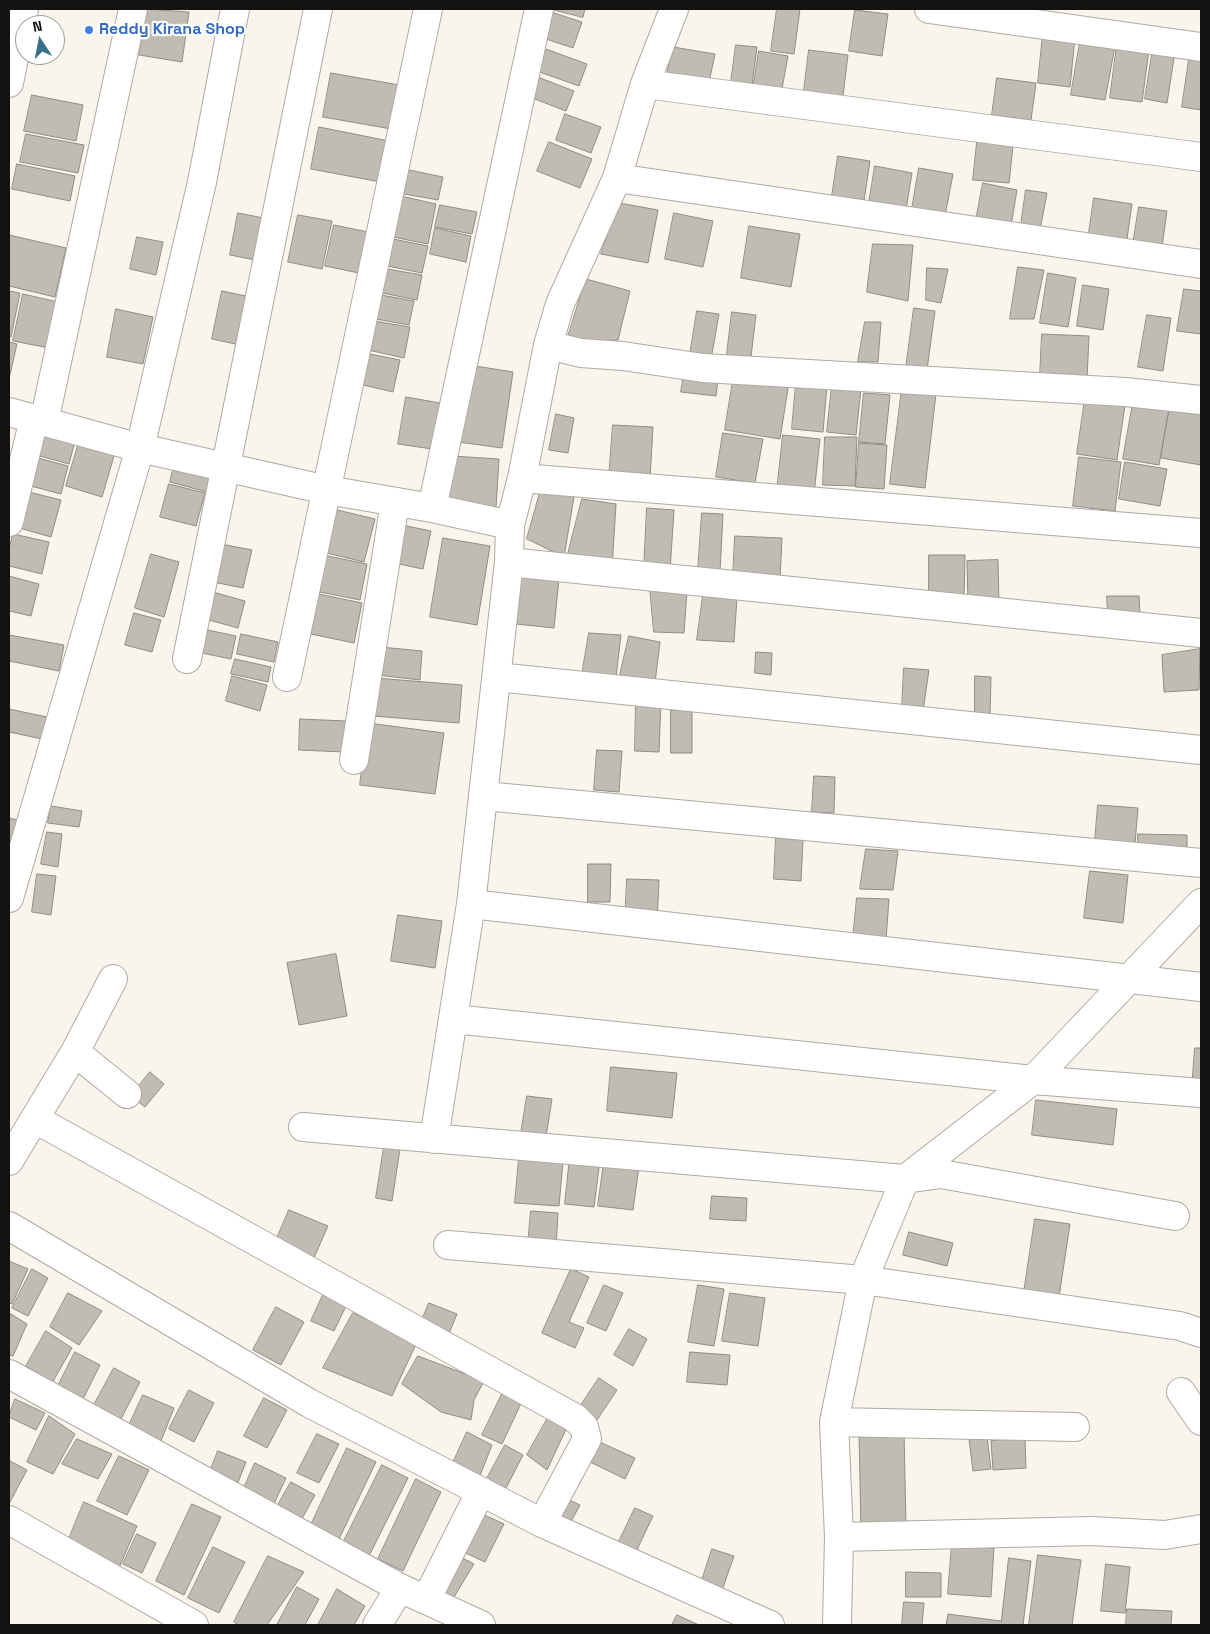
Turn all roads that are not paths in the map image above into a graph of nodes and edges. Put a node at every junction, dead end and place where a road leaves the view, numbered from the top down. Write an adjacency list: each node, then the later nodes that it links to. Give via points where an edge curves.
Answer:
1 (132, 9): 17 (street)
2 (236, 9): 18 (street, via 202,182)
3 (318, 9): 19 (street)
4 (428, 9): 21 (street)
5 (539, 9): 23 (street)
6 (674, 9): 11 (street)
7 (930, 9): 8 (street)
8 (1201, 47)
9 (15, 57): 10 (street)
10 (9, 83)
11 (645, 84): 12 (street); 13 (street)
12 (1201, 157)
13 (617, 178): 14 (street); 15 (street, via 560,304)
14 (1201, 264)
15 (548, 345): 16 (street, via 581,353 703,368 1124,392); 20 (street)
16 (1201, 400)
17 (29, 418): 18 (street); 24 (street)
18 (140, 448): 19 (street); 36 (street)
19 (227, 466): 21 (street); 29 (street)
20 (522, 478): 25 (street); 26 (street)
21 (327, 490): 22 (street); 30 (street)
22 (395, 502): 23 (street); 33 (street)
23 (432, 508): 25 (street)
24 (9, 522)
25 (510, 525): 27 (street)
26 (1201, 533)
27 (509, 562): 28 (street); 31 (street)
28 (1201, 633)
29 (187, 659)
30 (287, 677)
31 (497, 677): 32 (street); 34 (street)
32 (1201, 750)
33 (354, 760)
34 (484, 796): 35 (street); 38 (street)
35 (1201, 864)
36 (9, 898)
37 (1201, 903): 40 (street)
38 (471, 904): 40 (street); 42 (street)
39 (113, 979): 43 (street)
40 (1130, 980): 41 (street); 44 (street)
41 (1201, 987)
42 (454, 1019): 44 (street); 49 (street)
43 (75, 1052): 46 (street); 47 (street)
44 (1033, 1080): 45 (street); 51 (street)
45 (1201, 1092)
46 (126, 1094)
47 (35, 1119): 50 (street); 64 (street, via 575,1418 584,1427 586,1440)
48 (303, 1127): 49 (street)
49 (434, 1139): 51 (street)
50 (9, 1161)
51 (905, 1179): 52 (street, via 941,1174); 55 (street)
52 (1175, 1216)
53 (9, 1226): 62 (street, via 309,1403)
54 (448, 1246): 55 (street)
55 (863, 1280): 56 (street, via 1180,1326); 60 (street)
56 (1201, 1333)
57 (9, 1374): 67 (street)
58 (1180, 1392): 59 (street)
59 (1201, 1421)
60 (834, 1422): 61 (street); 66 (street)
61 (1075, 1427)
62 (481, 1491): 64 (street); 68 (street)
63 (9, 1520): 69 (street)
64 (542, 1523): 72 (street)
65 (1201, 1529): 66 (street, via 1165,1535 1091,1531)
66 (839, 1537): 73 (street)
67 (400, 1588): 68 (street); 70 (street)
68 (426, 1600): 71 (street)
69 (194, 1625)
70 (377, 1625)
71 (481, 1625)
72 (770, 1625)
73 (837, 1625)

